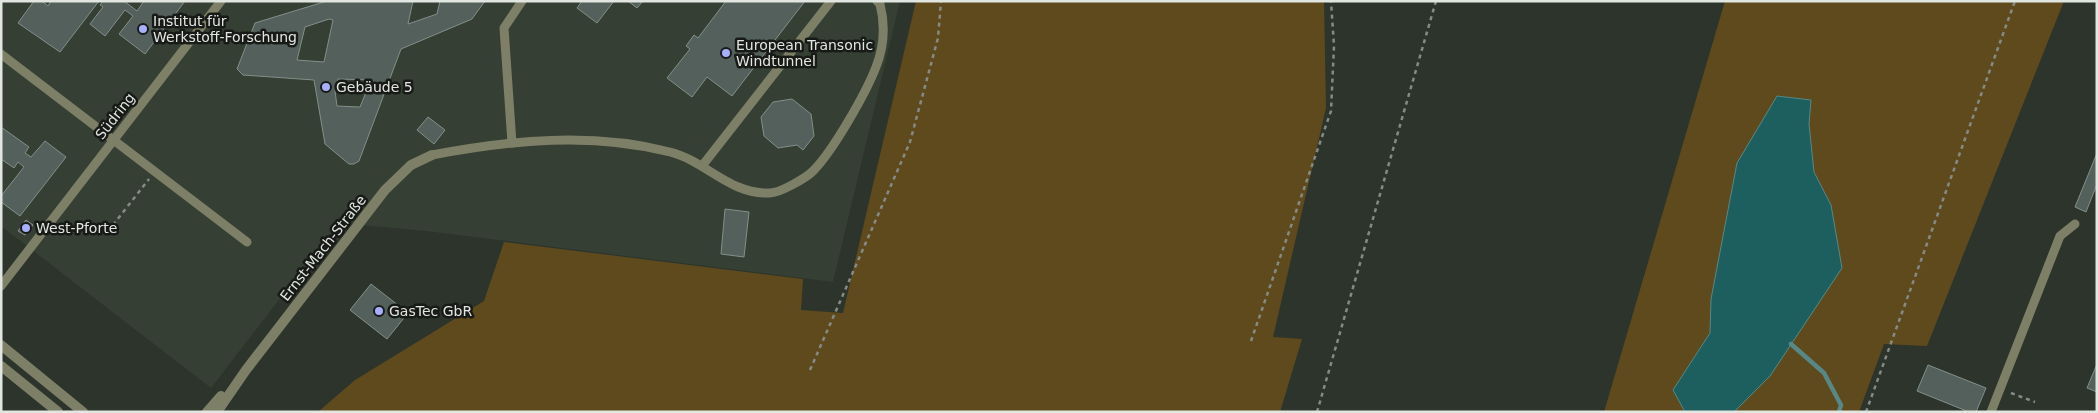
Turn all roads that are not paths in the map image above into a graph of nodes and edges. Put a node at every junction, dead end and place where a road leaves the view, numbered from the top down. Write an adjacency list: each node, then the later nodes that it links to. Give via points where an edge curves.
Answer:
1 (221, 1): 6 (lane, Südring)
2 (522, 1): 7 (lane, via 504,28)
3 (831, 1): 9 (lane)
4 (880, 2): 9 (lane, via 885,24 876,66 841,132 813,171 794,184 771,193 735,187)
5 (1, 54): 6 (lane)
6 (113, 141): 11 (lane); 12 (lane, Südring)
7 (512, 143): 8 (lane); 9 (lane, via 600,140 671,152)
8 (432, 155): 15 (street, Ernst-Mach-Straße, via 397,176)
9 (702, 166)
10 (2075, 224): 20 (lane, via 2060,236)
11 (247, 242)
12 (1, 286)
13 (1, 345): 17 (street)
14 (1, 366): 16 (street)
15 (246, 370): 18 (street, Ernst-Mach-Straße); 19 (street, Ernst-Mach-Straße)
16 (58, 412)
17 (83, 412)
18 (207, 412)
19 (217, 412)
20 (1991, 412)

